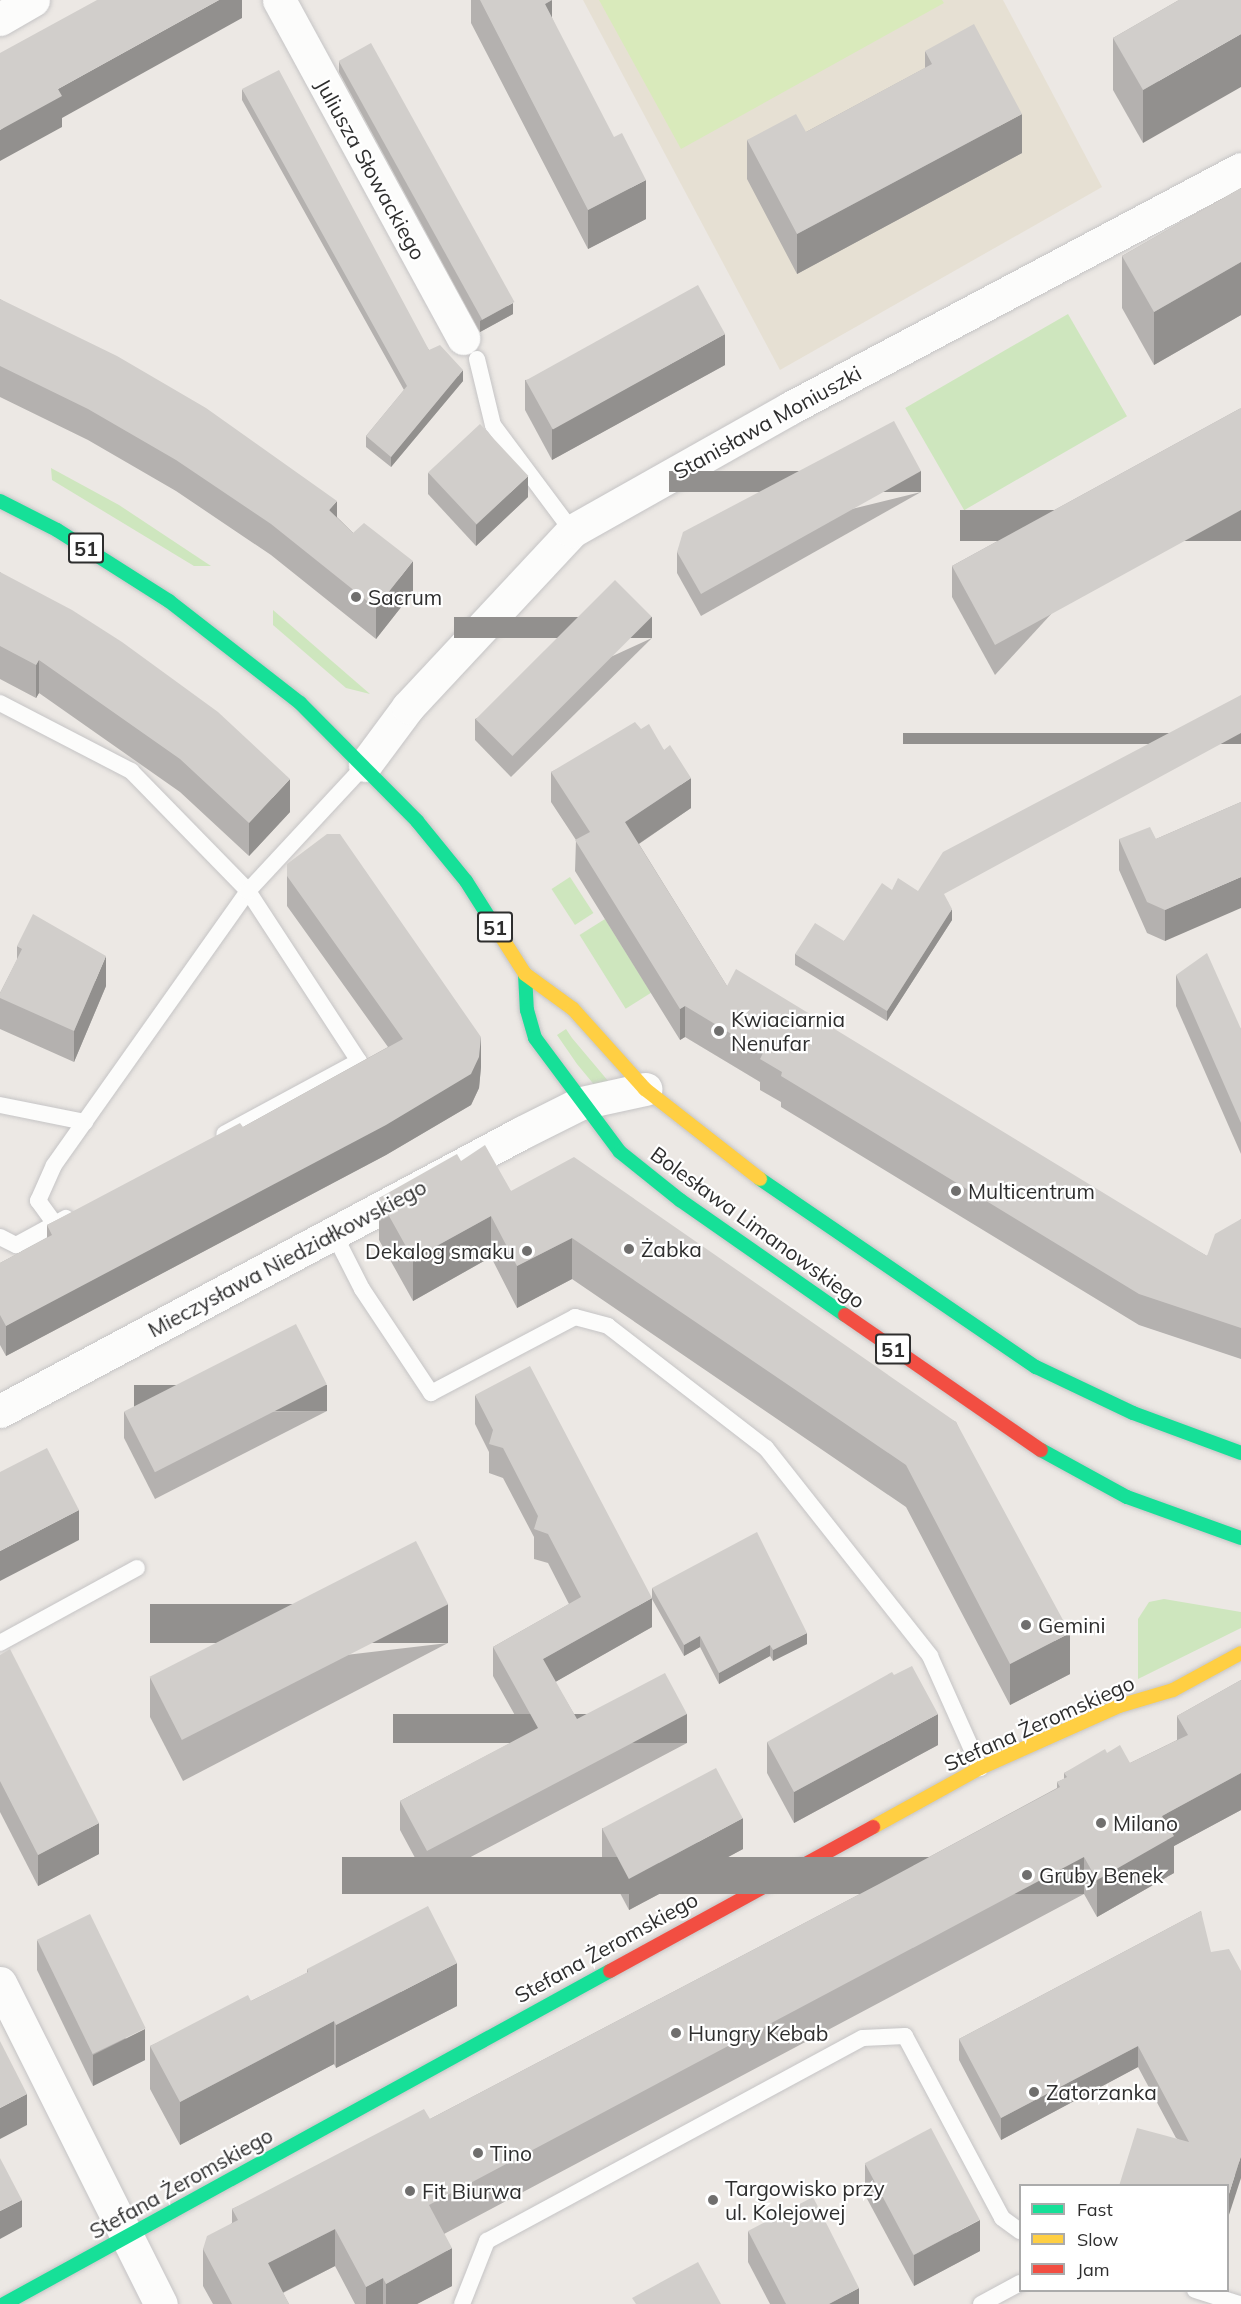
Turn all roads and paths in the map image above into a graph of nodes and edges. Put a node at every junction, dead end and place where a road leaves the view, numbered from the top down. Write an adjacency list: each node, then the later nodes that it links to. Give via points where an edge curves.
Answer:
1 (33, 0): 3 (street)
2 (279, 0): 5 (street, Juliusza Słowackiego)
3 (0, 19)
4 (1241, 168): 7 (street, Stanisława Moniuszki, via 790,408)
5 (470, 349): 7 (lane, via 493,425)
6 (0, 501): 9 (main road, Bolesława Limanowskiego / 51, via 57,530 169,601 247,658)
7 (572, 531): 9 (street, Stanisława Moniuszki, via 408,707)
8 (0, 702): 10 (lane, via 131,771)
9 (365, 765): 10 (lane); 11 (main road, Bolesława Limanowskiego / 51, via 466,880)
10 (248, 891): 15 (lane); 16 (lane, via 359,1061)
11 (525, 974): 12 (main road, Bolesława Limanowskiego / 51, via 573,1009); 13 (main road, Bolesława Limanowskiego / 51, via 527,1010 535,1038)
12 (645, 1089): 13 (street, Mieczysława Niedziałkowskiego); 22 (main road, Bolesława Limanowskiego / 51, via 816,1220 1036,1367 1133,1413)
13 (582, 1103): 19 (street, Mieczysława Niedziałkowskiego); 23 (main road, Bolesława Limanowskiego / 51, via 620,1152 680,1200 1030,1444 1127,1497)
14 (0, 1105): 15 (lane)
15 (85, 1122): 18 (lane, via 54,1164 38,1201)
16 (212, 1140)
17 (86, 1207): 18 (lane)
18 (55, 1224): 20 (lane, via 16,1245)
19 (333, 1232): 21 (street, Mieczysława Niedziałkowskiego); 27 (lane, via 362,1289 431,1393 575,1317 608,1326 766,1448 930,1656)
20 (0, 1237)
21 (0, 1411)
22 (1241, 1453)
23 (1241, 1538)
24 (136, 1568): 25 (lane)
25 (0, 1643)
26 (1241, 1653): 27 (main road, Stefana Żeromskiego, via 1173,1690 1119,1706)
27 (980, 1768): 30 (main road, Stefana Żeromskiego, via 449,2057)
28 (0, 1983): 30 (street)
29 (1019, 2229): 35 (lane, via 1002,2218 905,2036 863,2038 487,2241)
30 (126, 2239): 33 (main road, Stefana Żeromskiego); 34 (street)
31 (1019, 2284): 36 (lane)
32 (1201, 2292): 37 (lane)
33 (4, 2304)
34 (161, 2304)
35 (462, 2304)
36 (981, 2304)
37 (1239, 2304)

